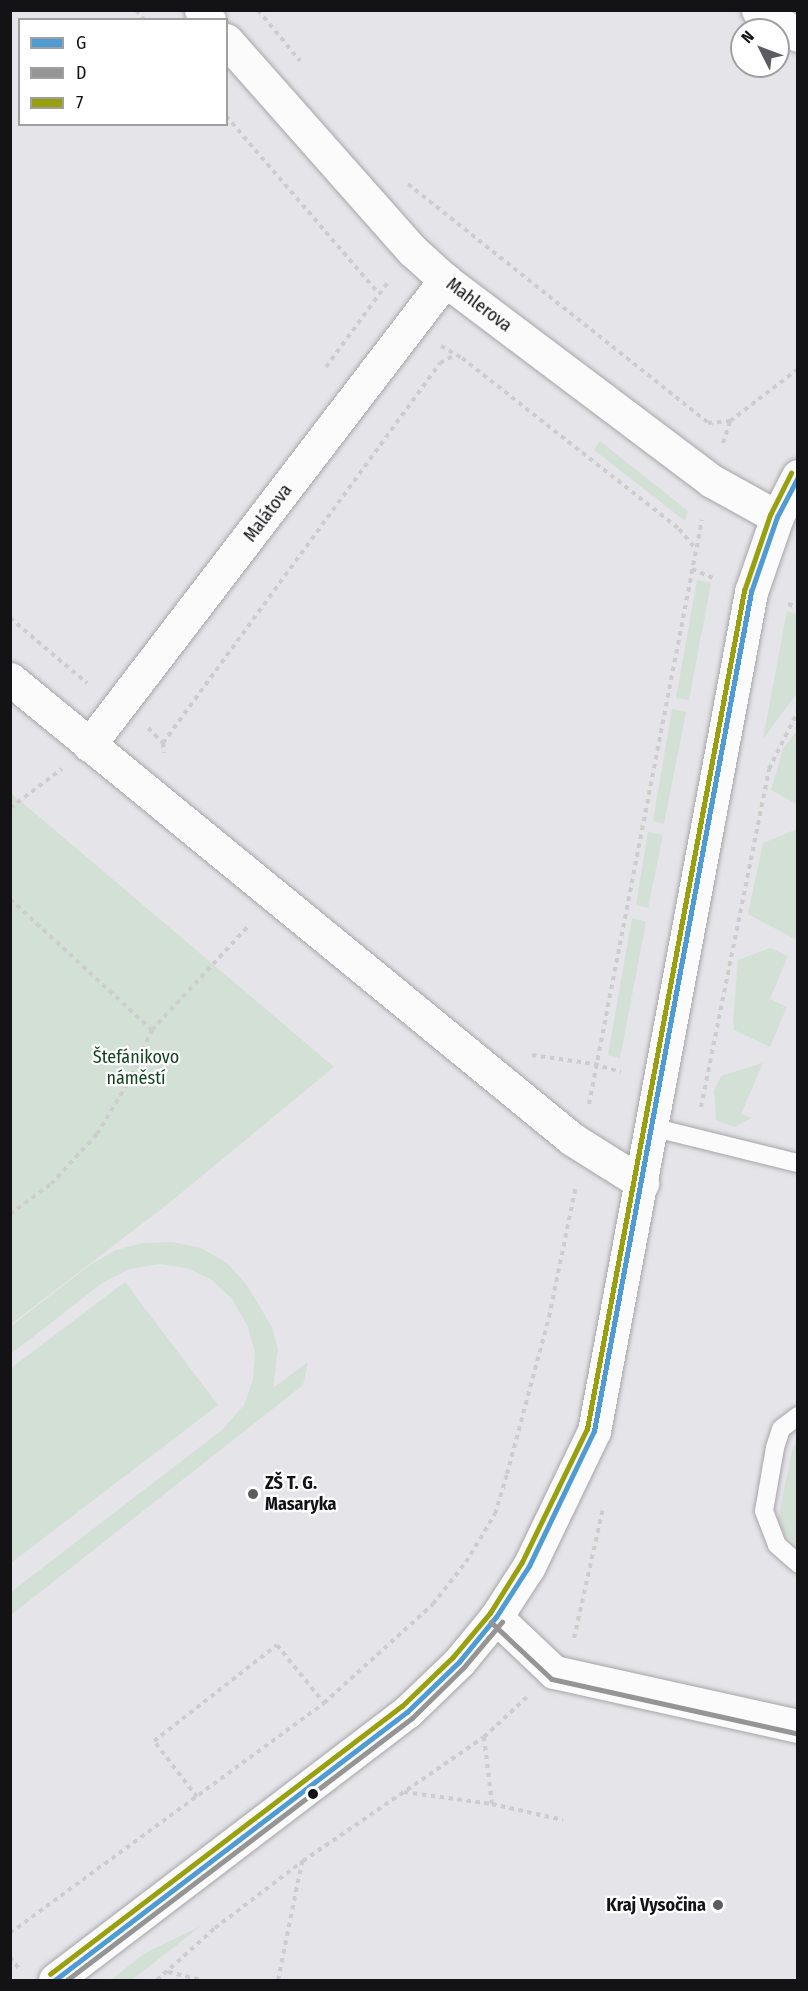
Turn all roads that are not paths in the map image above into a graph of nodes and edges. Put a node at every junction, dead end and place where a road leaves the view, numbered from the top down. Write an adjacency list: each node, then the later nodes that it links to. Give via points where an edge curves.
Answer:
1 (758, 10): 2 (street)
2 (798, 35)
3 (228, 42): 4 (street, Mahlerova, via 413,251)
4 (445, 280): 6 (street, Mahlerova, via 712,481); 8 (street, Malátova)
5 (798, 476): 6 (street)
6 (787, 523): 9 (street, via 751,592)
7 (10, 679): 8 (street)
8 (89, 745): 11 (street, via 584,1148)
9 (651, 1127): 10 (lane); 11 (street)
10 (798, 1163)
11 (642, 1183): 14 (street, via 594,1431 529,1566)
12 (798, 1416): 13 (lane, via 781,1429 764,1511 777,1545)
13 (798, 1563)
14 (496, 1617): 15 (street, via 554,1672); 16 (street, via 459,1662 407,1712)
15 (798, 1726)
16 (55, 1980)

